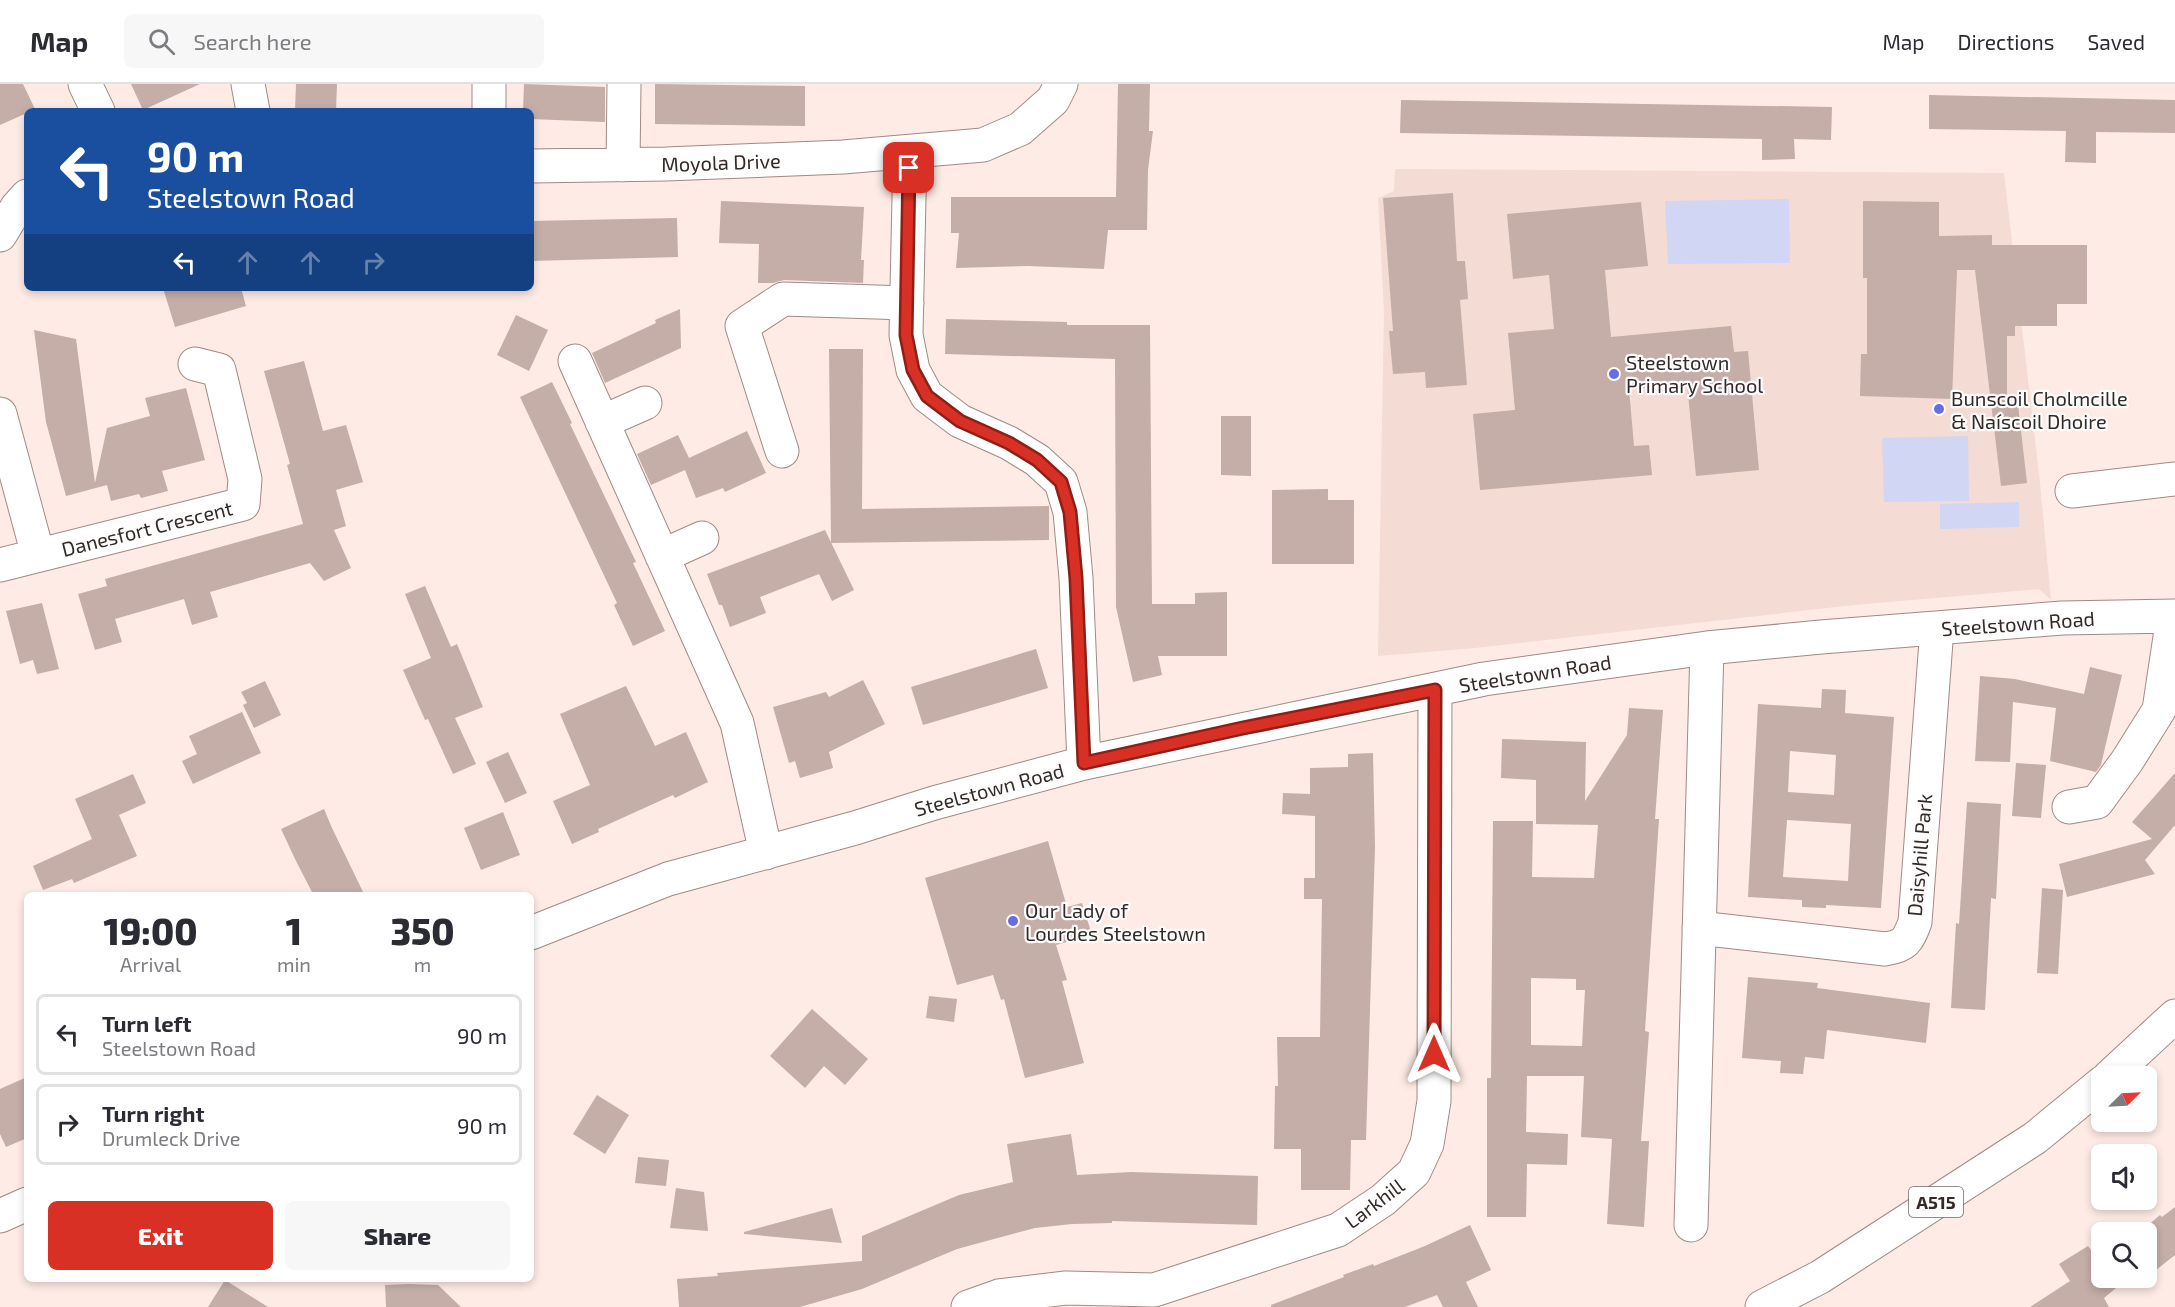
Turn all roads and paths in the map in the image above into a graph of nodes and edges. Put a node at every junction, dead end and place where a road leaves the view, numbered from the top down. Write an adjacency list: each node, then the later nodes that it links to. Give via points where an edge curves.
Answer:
1 (85, 84): 6 (main road)
2 (248, 84): 7 (main road)
3 (489, 84): 8 (main road)
4 (624, 84): 10 (main road)
5 (1061, 84): 9 (main road, Moyola Drive, via 1053,100 1020,129 983,145)
6 (97, 108)
7 (253, 108)
8 (489, 108)
9 (910, 153): 10 (main road, Moyola Drive); 14 (main road)
10 (623, 165): 11 (main road, Moyola Drive)
11 (534, 166)
12 (24, 199): 13 (main road)
13 (0, 235)
14 (908, 303): 20 (main road, via 783,299 742,326); 31 (main road, via 906,335 913,370 927,396 960,421 1037,460 1061,482 1070,512 1074,556)
15 (575, 361): 19 (main road)
16 (195, 364): 24 (main road, Danesfort Crescent, via 219,370 245,479 243,504)
17 (645, 403): 19 (main road)
18 (0, 414): 24 (main road)
19 (602, 422): 25 (main road)
20 (782, 451)
21 (2175, 479): 22 (main road)
22 (2072, 491)
23 (702, 538): 25 (main road)
24 (38, 555): 26 (main road, Danesfort Crescent)
25 (662, 556): 33 (main road, via 737,723)
26 (0, 565)
27 (2174, 616): 28 (main road, Steelstown Road, via 2062,618); 32 (main road, via 2159,711 2097,802)
28 (1936, 628): 29 (main road, Steelstown Road); 34 (main road, Daisyhill Park, via 1914,922 1909,938 1898,947 1885,949)
29 (1707, 648): 30 (main road, Steelstown Road, via 1484,678); 34 (main road)
30 (1435, 690): 31 (main road, Steelstown Road); 42 (main road, Larkhill, via 1434,1101 1427,1144 1414,1173 1338,1230 1154,1290 1066,1288 999,1296)
31 (1084, 763): 33 (main road, Steelstown Road)
32 (2069, 807)
33 (766, 853): 35 (main road, Steelstown Road, via 668,879)
34 (1699, 928): 41 (main road)
35 (534, 932)
36 (2175, 1016): 37 (main road)
37 (2121, 1066)
38 (2091, 1092): 43 (main road, A515, via 2035,1138 1820,1277)
39 (24, 1205): 40 (main road)
40 (0, 1216)
41 (1691, 1225)
42 (968, 1307)
43 (1762, 1307)

